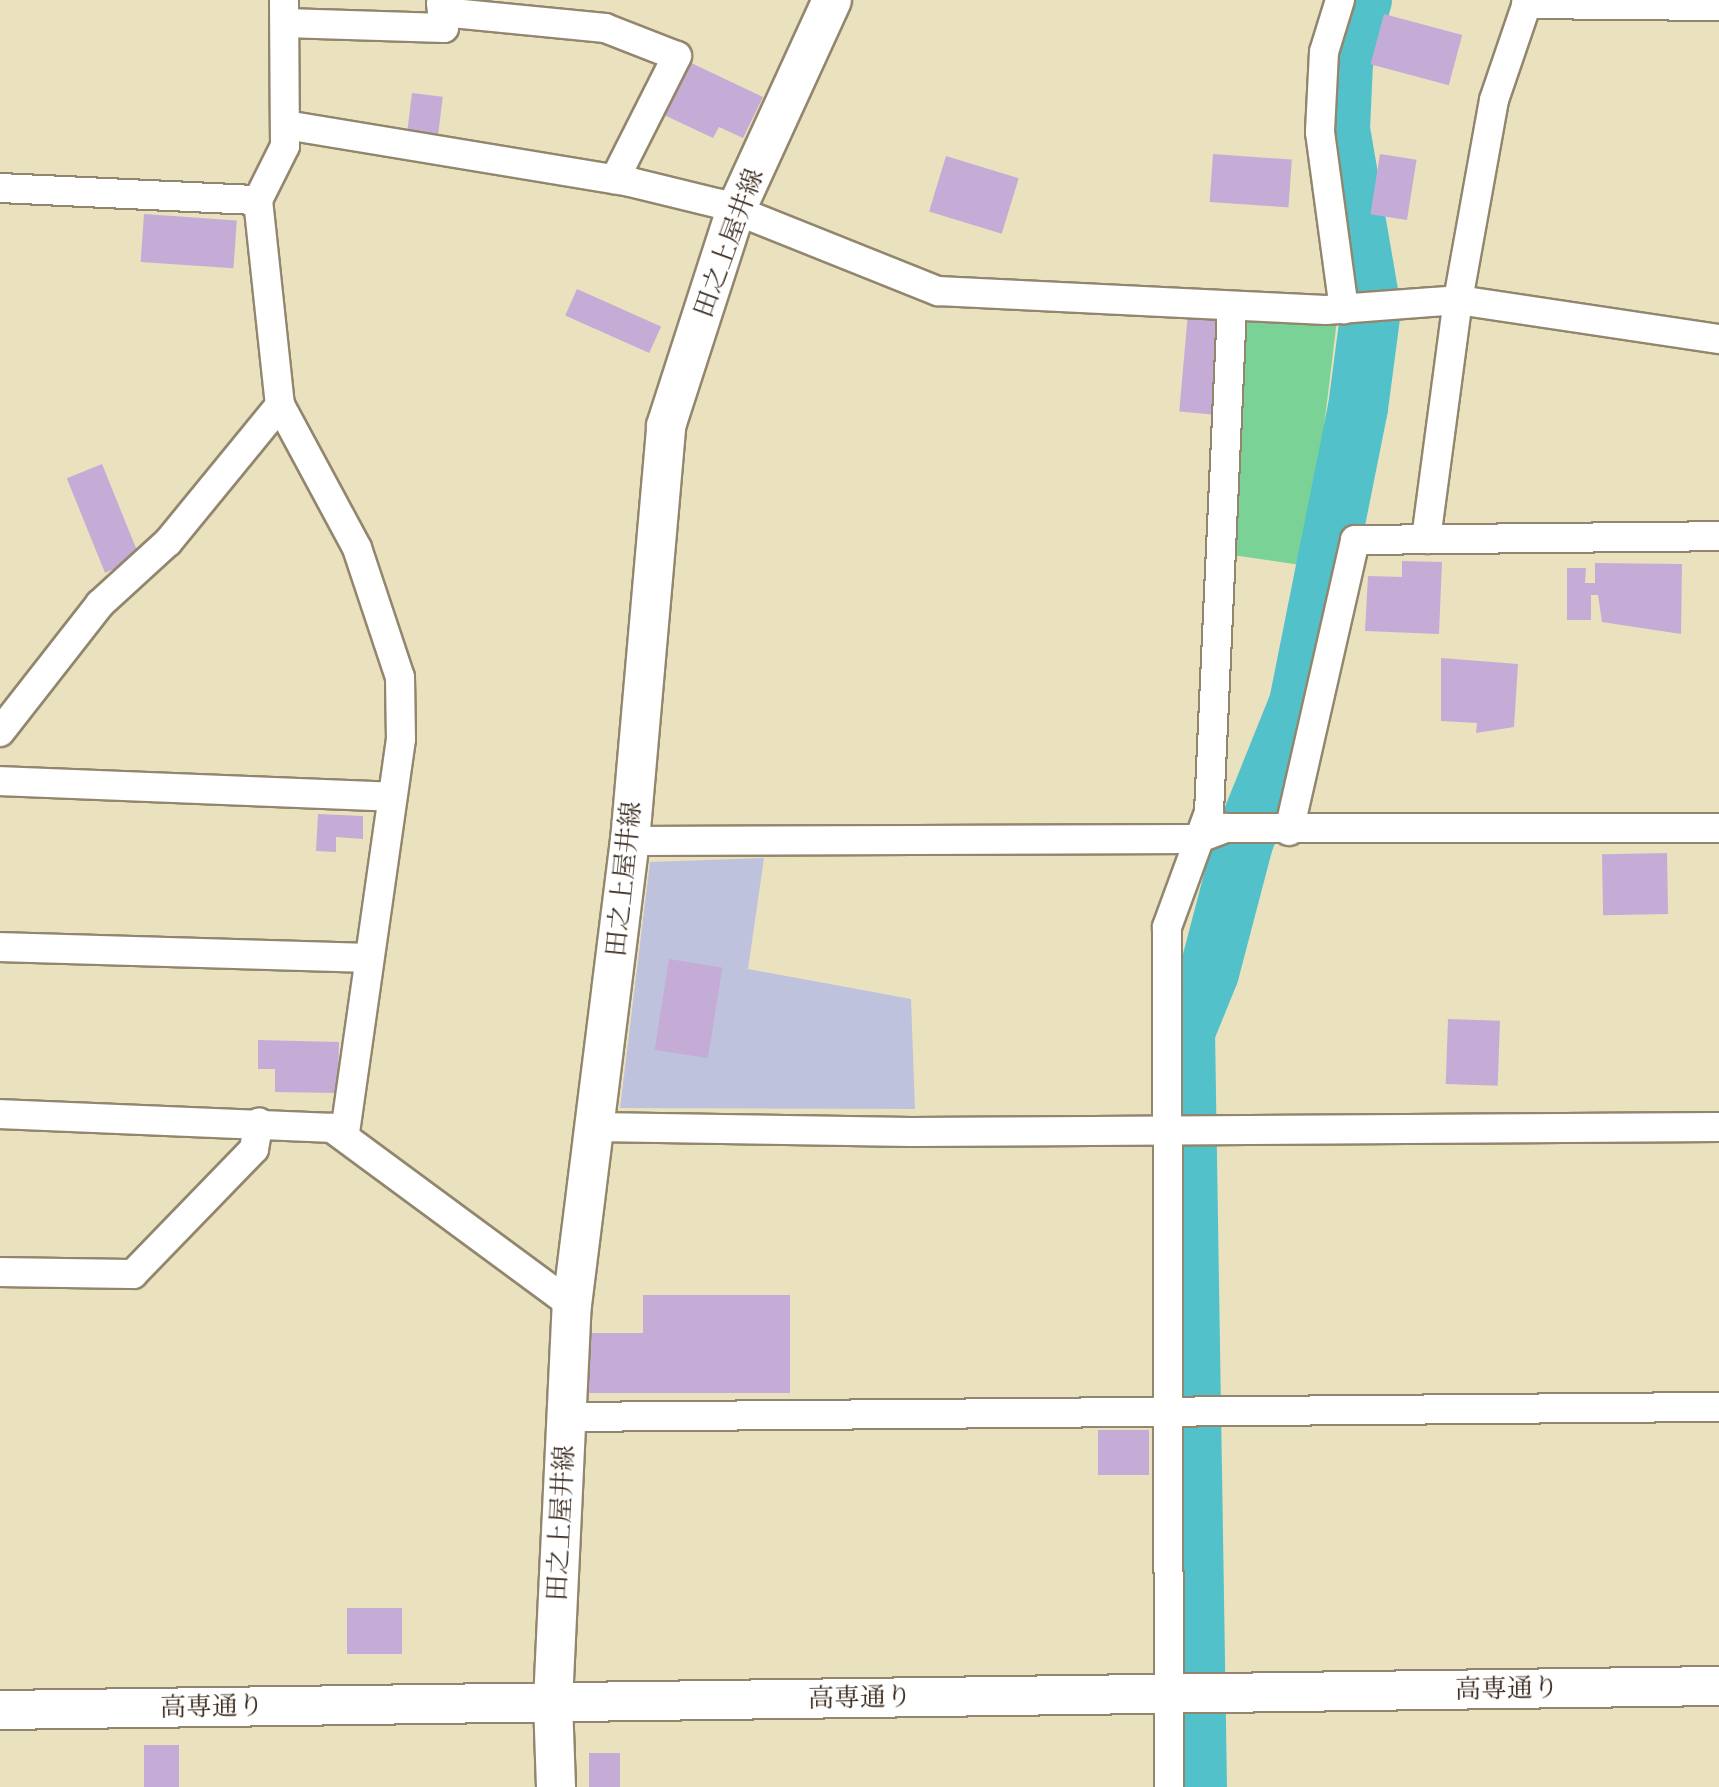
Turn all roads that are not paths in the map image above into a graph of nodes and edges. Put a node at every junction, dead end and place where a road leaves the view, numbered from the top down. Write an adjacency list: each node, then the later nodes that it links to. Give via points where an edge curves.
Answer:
1 (832, 0): 11 (main road, 田之上屋井線)
2 (1340, 0): 14 (street, via 1324,52 1320,132)
3 (1527, 2): 5 (street); 12 (street, via 1494,100)
4 (441, 6): 6 (street, via 444,28); 8 (street, via 605,28 677,56)
5 (1719, 6)
6 (285, 12): 7 (street)
7 (286, 125): 8 (street); 10 (street, via 285,146)
8 (615, 179): 11 (street)
9 (0, 188): 10 (street)
10 (258, 200): 16 (street)
11 (735, 212): 13 (street, via 938,291); 25 (main road, 田之上屋井線, via 666,426)
12 (1458, 300): 14 (street); 15 (street); 18 (street)
13 (1232, 307): 14 (street); 24 (street, via 1209,812)
14 (1347, 309)
15 (1719, 339)
16 (280, 405): 19 (street, via 168,542 100,604); 21 (street, via 357,548 400,677 401,739)
17 (1719, 536): 18 (street)
18 (1426, 539): 23 (street, via 1355,540)
19 (0, 732)
20 (0, 781): 21 (street)
21 (391, 797): 27 (street)
22 (1719, 828): 23 (street)
23 (1289, 831): 24 (street, via 1226,828)
24 (1197, 839): 25 (street); 32 (street, via 1167,927)
25 (630, 841): 30 (main road, 田之上屋井線)
26 (0, 947): 27 (street)
27 (365, 958): 33 (street, via 354,1110)
28 (0, 1114): 29 (street)
29 (259, 1122): 33 (street); 34 (street, via 254,1149 133,1274)
30 (596, 1127): 32 (street); 35 (main road, 田之上屋井線)
31 (1719, 1127): 32 (street)
32 (1162, 1132): 37 (street)
33 (345, 1134): 35 (street)
34 (0, 1272)
35 (572, 1305): 38 (main road, 田之上屋井線)
36 (1719, 1407): 37 (street)
37 (1164, 1412): 38 (street); 40 (street)
38 (566, 1417): 41 (main road, 田之上屋井線)
39 (1719, 1686): 40 (main road, 高専通り)
40 (1171, 1694): 41 (main road, 高専通り); 44 (street)
41 (553, 1702): 42 (main road, 高専通り); 43 (main road, 田之上屋井線)
42 (0, 1710)
43 (556, 1787)
44 (1169, 1787)

